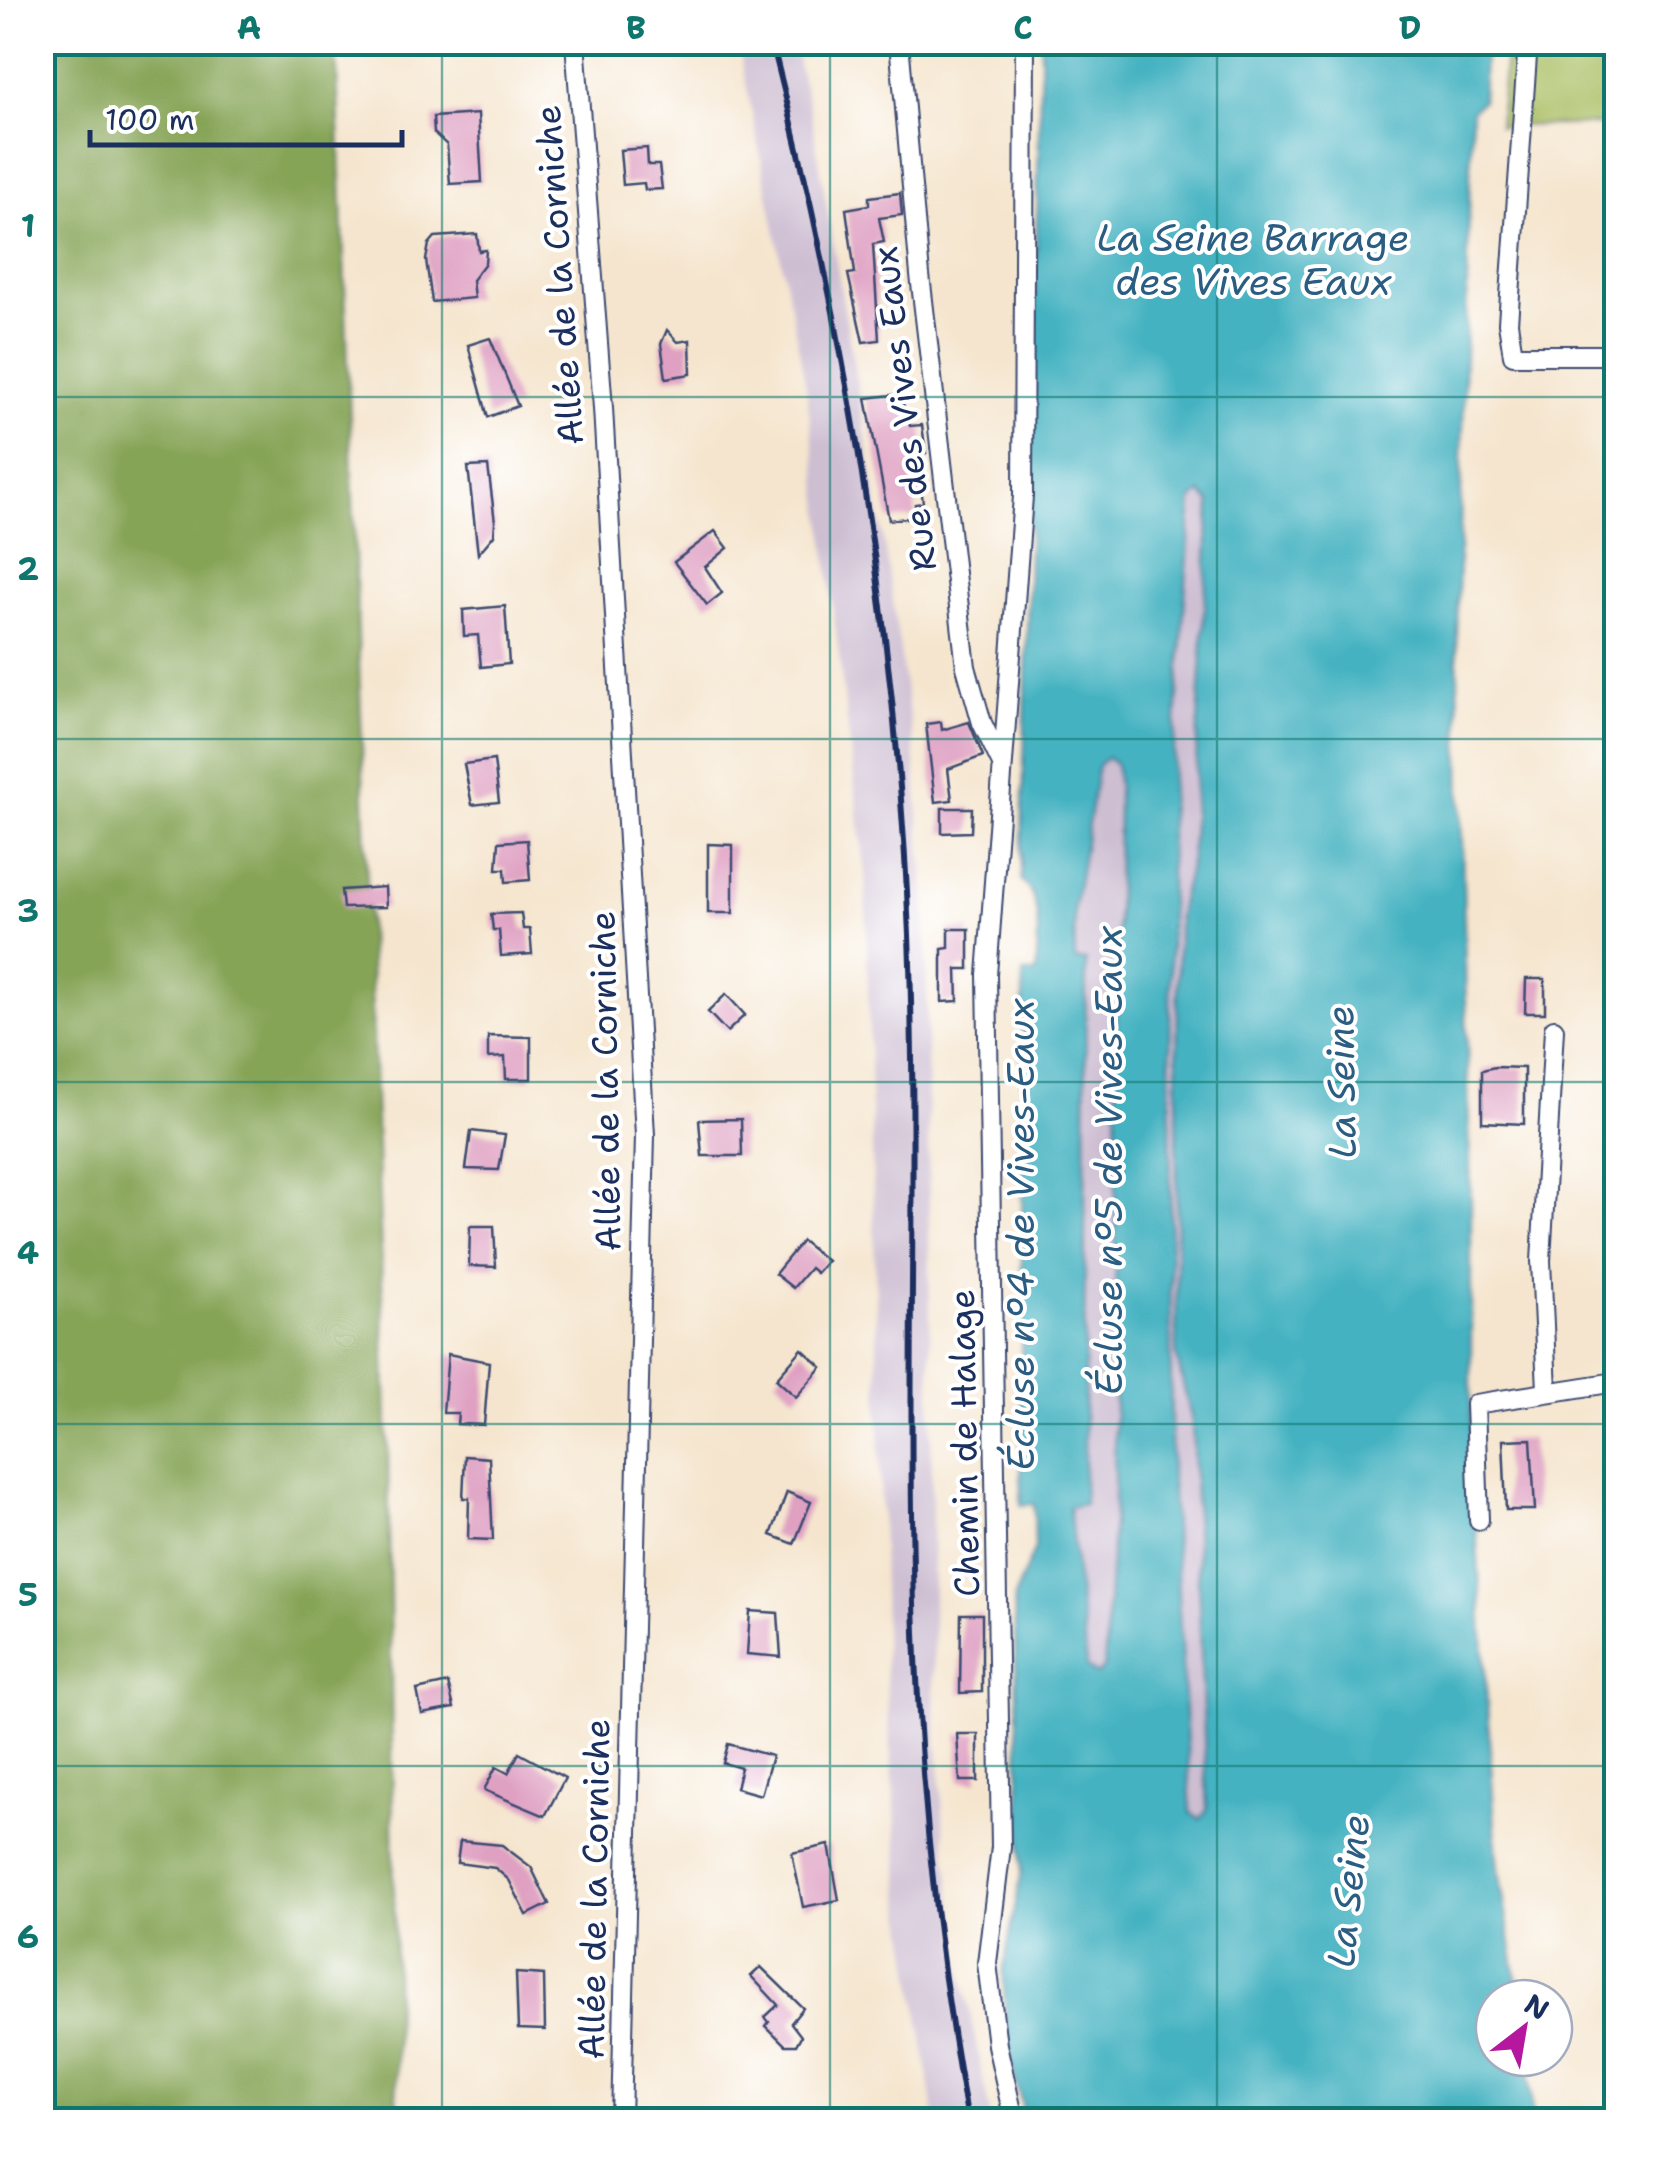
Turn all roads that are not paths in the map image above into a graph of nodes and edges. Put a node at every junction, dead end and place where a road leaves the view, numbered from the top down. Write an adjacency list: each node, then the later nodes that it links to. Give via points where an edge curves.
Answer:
1 (574, 42): 11 (street, Allée de la Corniche, via 603,408 645,1135)
2 (899, 42): 6 (street, Rue des Vives Eaux, via 966,667)
3 (1024, 42): 6 (street, Chemin de Halage, via 1023,496)
4 (1528, 42): 5 (street, via 1508,323 1513,355)
5 (1616, 355)
6 (1001, 762): 12 (street, Chemin de Halage, via 988,975 1002,1848 987,1963)
7 (1554, 1029): 9 (street, via 1541,1261)
8 (1616, 1382): 9 (street)
9 (1546, 1390): 10 (street, via 1475,1404)
10 (1478, 1520)
11 (621, 2120)
12 (1014, 2120)

